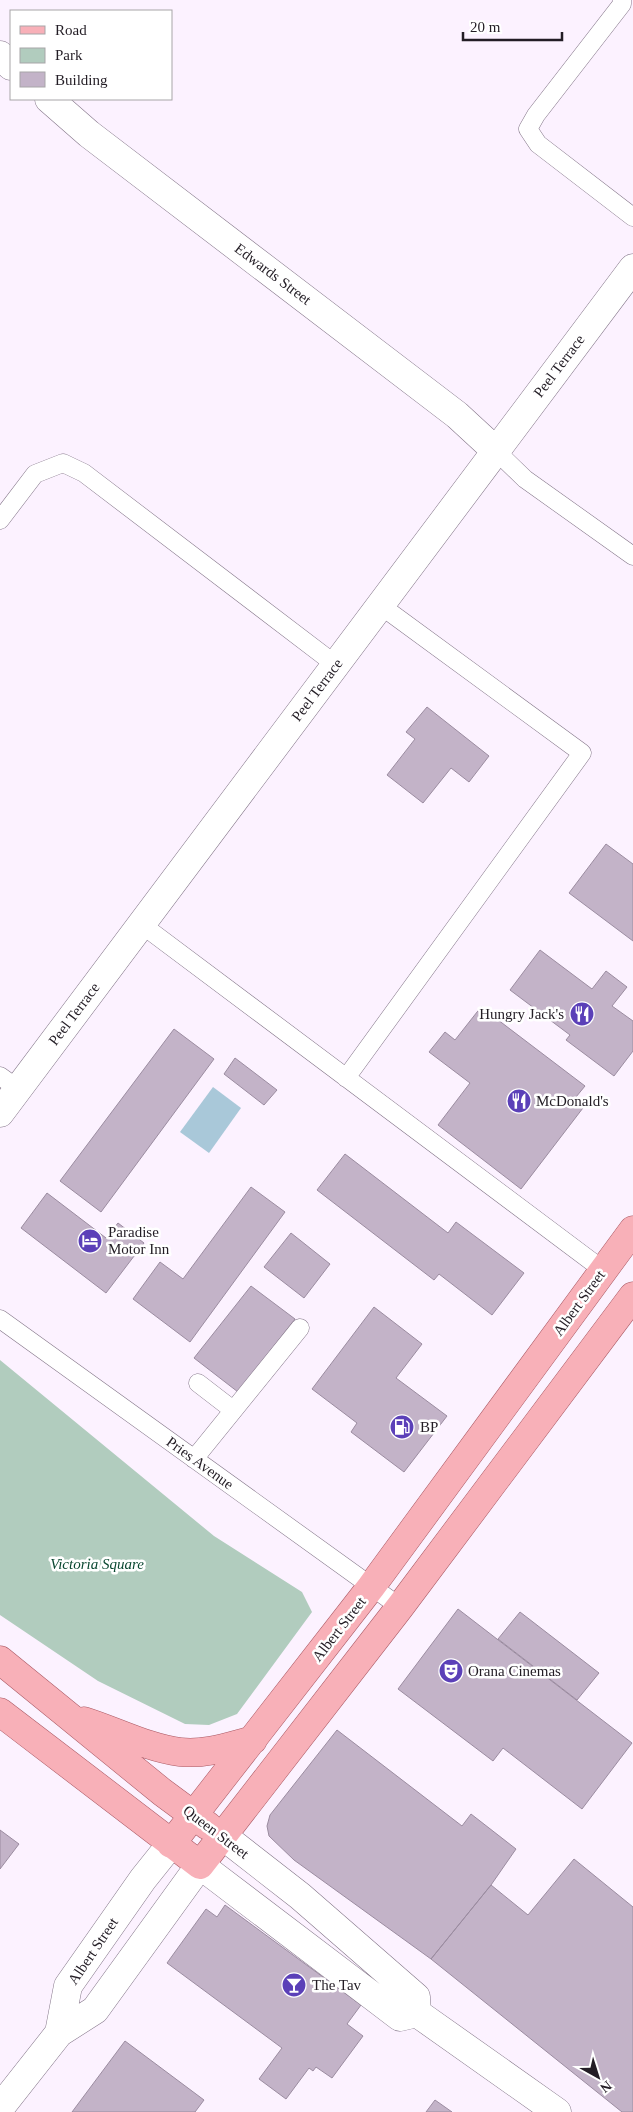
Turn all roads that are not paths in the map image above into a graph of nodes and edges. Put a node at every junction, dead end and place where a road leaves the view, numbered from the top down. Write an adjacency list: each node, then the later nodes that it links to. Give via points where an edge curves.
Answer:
1 (622, 0): 5 (lane, via 528,129 538,144)
2 (0, 56): 3 (street)
3 (10, 65)
4 (49, 100): 7 (street, Edwards Street, via 89,134 457,415)
5 (633, 217)
6 (633, 268): 7 (street, Peel Terrace)
7 (496, 451): 9 (lane, via 525,479); 10 (street, Peel Terrace)
8 (0, 520): 11 (lane, via 35,474 63,463 84,473)
9 (633, 556)
10 (380, 605): 11 (street, Peel Terrace); 13 (lane, via 582,753)
11 (336, 665): 12 (street, Peel Terrace)
12 (141, 924): 13 (lane); 14 (street, Peel Terrace)
13 (346, 1078): 17 (lane)
14 (9, 1083): 15 (street, Peel Terrace)
15 (0, 1112)
16 (633, 1230): 17 (main road, Albert Street)
17 (603, 1270): 24 (main road, Albert Street)
18 (633, 1296): 25 (main road, Albert Street)
19 (0, 1318): 23 (lane, Pries Avenue)
20 (300, 1328): 22 (lane)
21 (198, 1384): 22 (lane)
22 (233, 1410): 23 (lane)
23 (194, 1459): 24 (lane, Pries Avenue)
24 (371, 1587): 25 (lane, Pries Avenue); 29 (main road, Albert Street)
25 (400, 1607): 31 (main road, Albert Street)
26 (0, 1660): 28 (main road, Queen Street)
27 (0, 1712): 32 (main road)
28 (69, 1716): 29 (main road, via 152,1746 182,1752 215,1750); 30 (main road, Queen Street)
29 (253, 1740): 30 (main road, Albert Street)
30 (192, 1815): 31 (main road, Queen Street); 32 (main road, Albert Street)
31 (223, 1836): 33 (main road, Albert Street); 34 (street, Queen Street, via 300,1896 416,1996)
32 (171, 1844): 33 (main road); 35 (street, Albert Street, via 68,1986)
33 (200, 1865): 34 (street, via 400,2018); 35 (street, Albert Street, via 95,2010)
34 (417, 2013): 37 (street)
35 (59, 2033): 36 (street, Albert Street)
36 (0, 2108)
37 (557, 2112)

